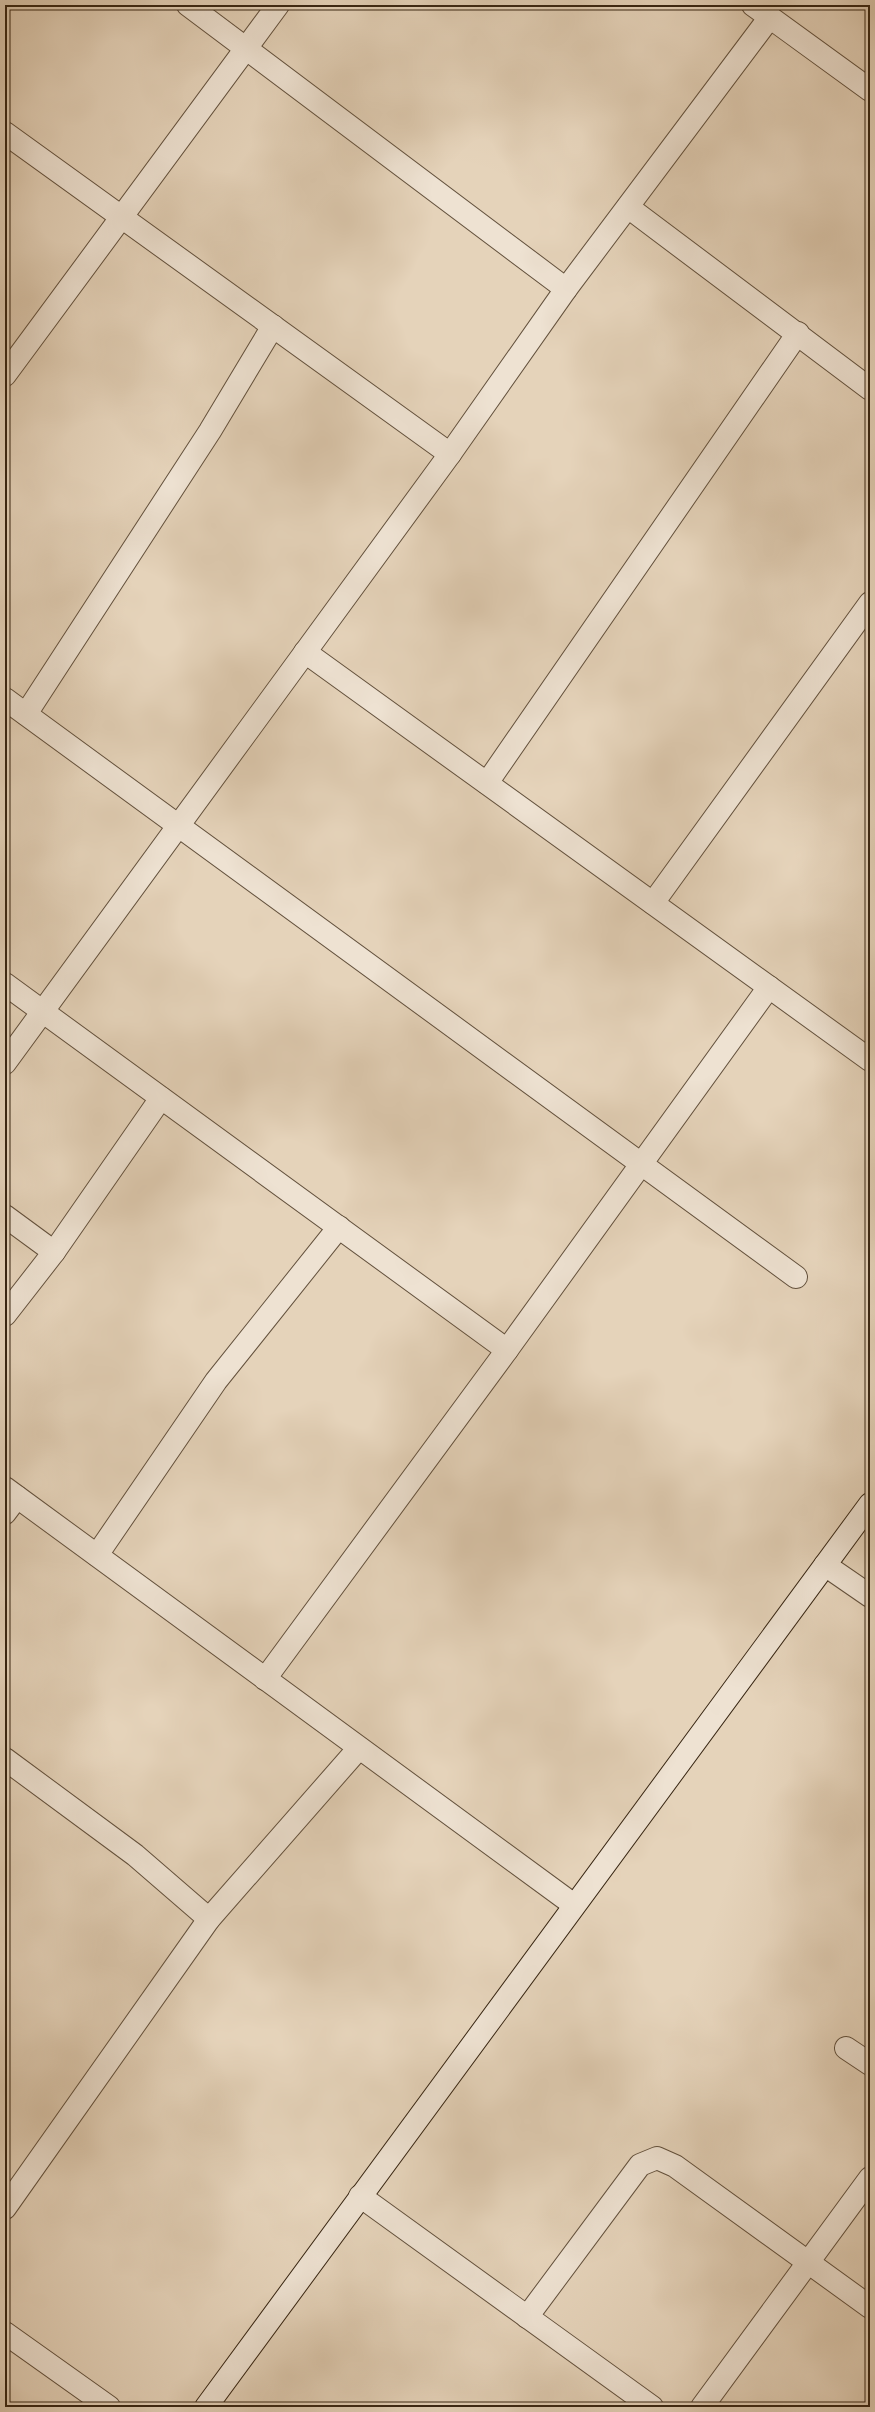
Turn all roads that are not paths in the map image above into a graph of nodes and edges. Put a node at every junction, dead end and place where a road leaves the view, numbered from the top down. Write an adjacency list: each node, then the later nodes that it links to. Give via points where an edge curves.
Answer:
1 (188, 5): 4 (street)
2 (278, 5): 4 (street)
3 (762, 11): 5 (street); 7 (street)
4 (246, 49): 8 (street); 9 (street)
5 (870, 90)
6 (5, 133): 8 (street)
7 (628, 207): 9 (street); 11 (street)
8 (121, 217): 10 (street); 12 (street)
9 (566, 289): 14 (street)
10 (273, 326): 14 (street); 18 (street, via 210,431)
11 (798, 333): 13 (street); 19 (street)
12 (5, 375)
13 (870, 389)
14 (450, 454): 16 (street)
15 (870, 603): 21 (street)
16 (305, 652): 19 (street); 20 (street)
17 (5, 699): 18 (street)
18 (26, 714): 20 (street)
19 (487, 783): 21 (street)
20 (178, 826): 24 (street); 28 (street)
21 (653, 903): 23 (street)
22 (5, 984): 24 (street)
23 (769, 987): 25 (street); 28 (street)
24 (43, 1011): 26 (street); 27 (street)
25 (870, 1060)
26 (5, 1063)
27 (162, 1098): 30 (street); 31 (street)
28 (641, 1164): 32 (street); 34 (street)
29 (5, 1216): 31 (street)
30 (339, 1227): 34 (street); 37 (street, via 216,1381)
31 (54, 1252): 33 (street)
32 (796, 1277)
33 (5, 1315)
34 (507, 1350): 40 (street)
35 (9, 1499): 37 (street)
36 (870, 1504): 38 (street)
37 (97, 1555): 40 (street)
38 (825, 1565): 39 (street); 43 (street)
39 (870, 1596)
40 (265, 1679): 41 (street)
41 (359, 1748): 43 (street); 44 (street)
42 (5, 1759): 44 (street, via 135,1855)
43 (574, 1905): 48 (street)
44 (209, 1919): 49 (street)
45 (846, 2048): 46 (street)
46 (870, 2064)
47 (870, 2178): 50 (street)
48 (360, 2196): 52 (street); 55 (street)
49 (5, 2208)
50 (809, 2261): 51 (street); 52 (street, via 675,2166 657,2158 640,2165); 57 (street)
51 (870, 2306)
52 (527, 2317): 56 (street)
53 (5, 2333): 54 (street)
54 (109, 2407)
55 (206, 2407)
56 (652, 2407)
57 (702, 2407)

